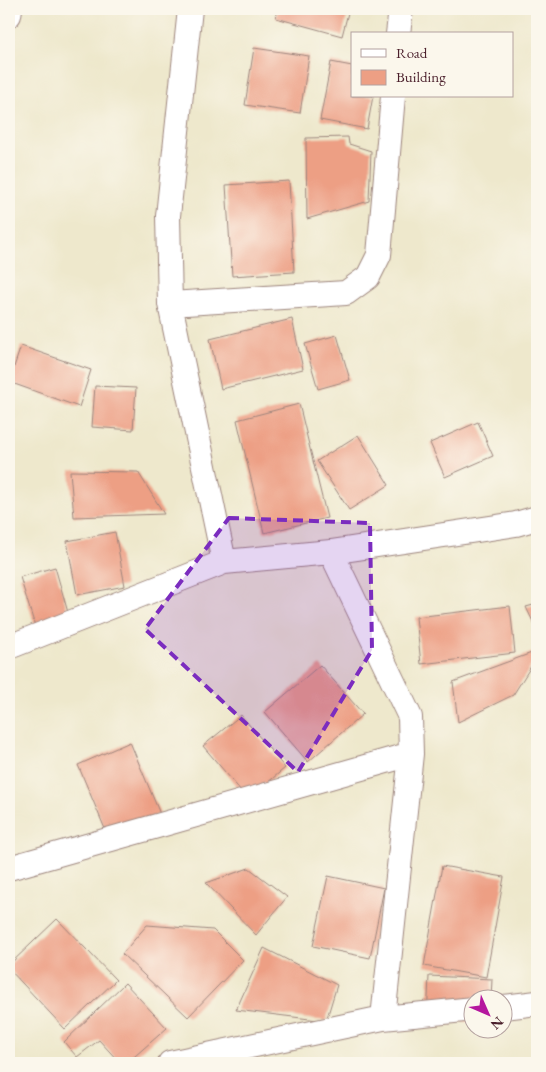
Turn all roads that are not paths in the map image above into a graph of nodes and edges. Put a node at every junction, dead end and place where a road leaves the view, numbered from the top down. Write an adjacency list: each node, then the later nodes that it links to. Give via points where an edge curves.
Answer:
1 (10, 9): 4 (street)
2 (190, 9): 7 (street, via 168,216)
3 (400, 9): 5 (street)
4 (9, 15)
5 (398, 32)
6 (393, 98): 7 (street, via 379,255 368,277 346,293)
7 (170, 304): 10 (street)
8 (537, 518): 9 (street, via 516,524)
9 (331, 552): 10 (street); 12 (street, via 410,717)
10 (224, 562): 11 (street)
11 (9, 647)
12 (411, 754): 13 (street); 17 (street)
13 (9, 868)
14 (537, 1003): 15 (street)
15 (514, 1005)
16 (464, 1010): 17 (street)
17 (383, 1018): 18 (street)
18 (170, 1063)

